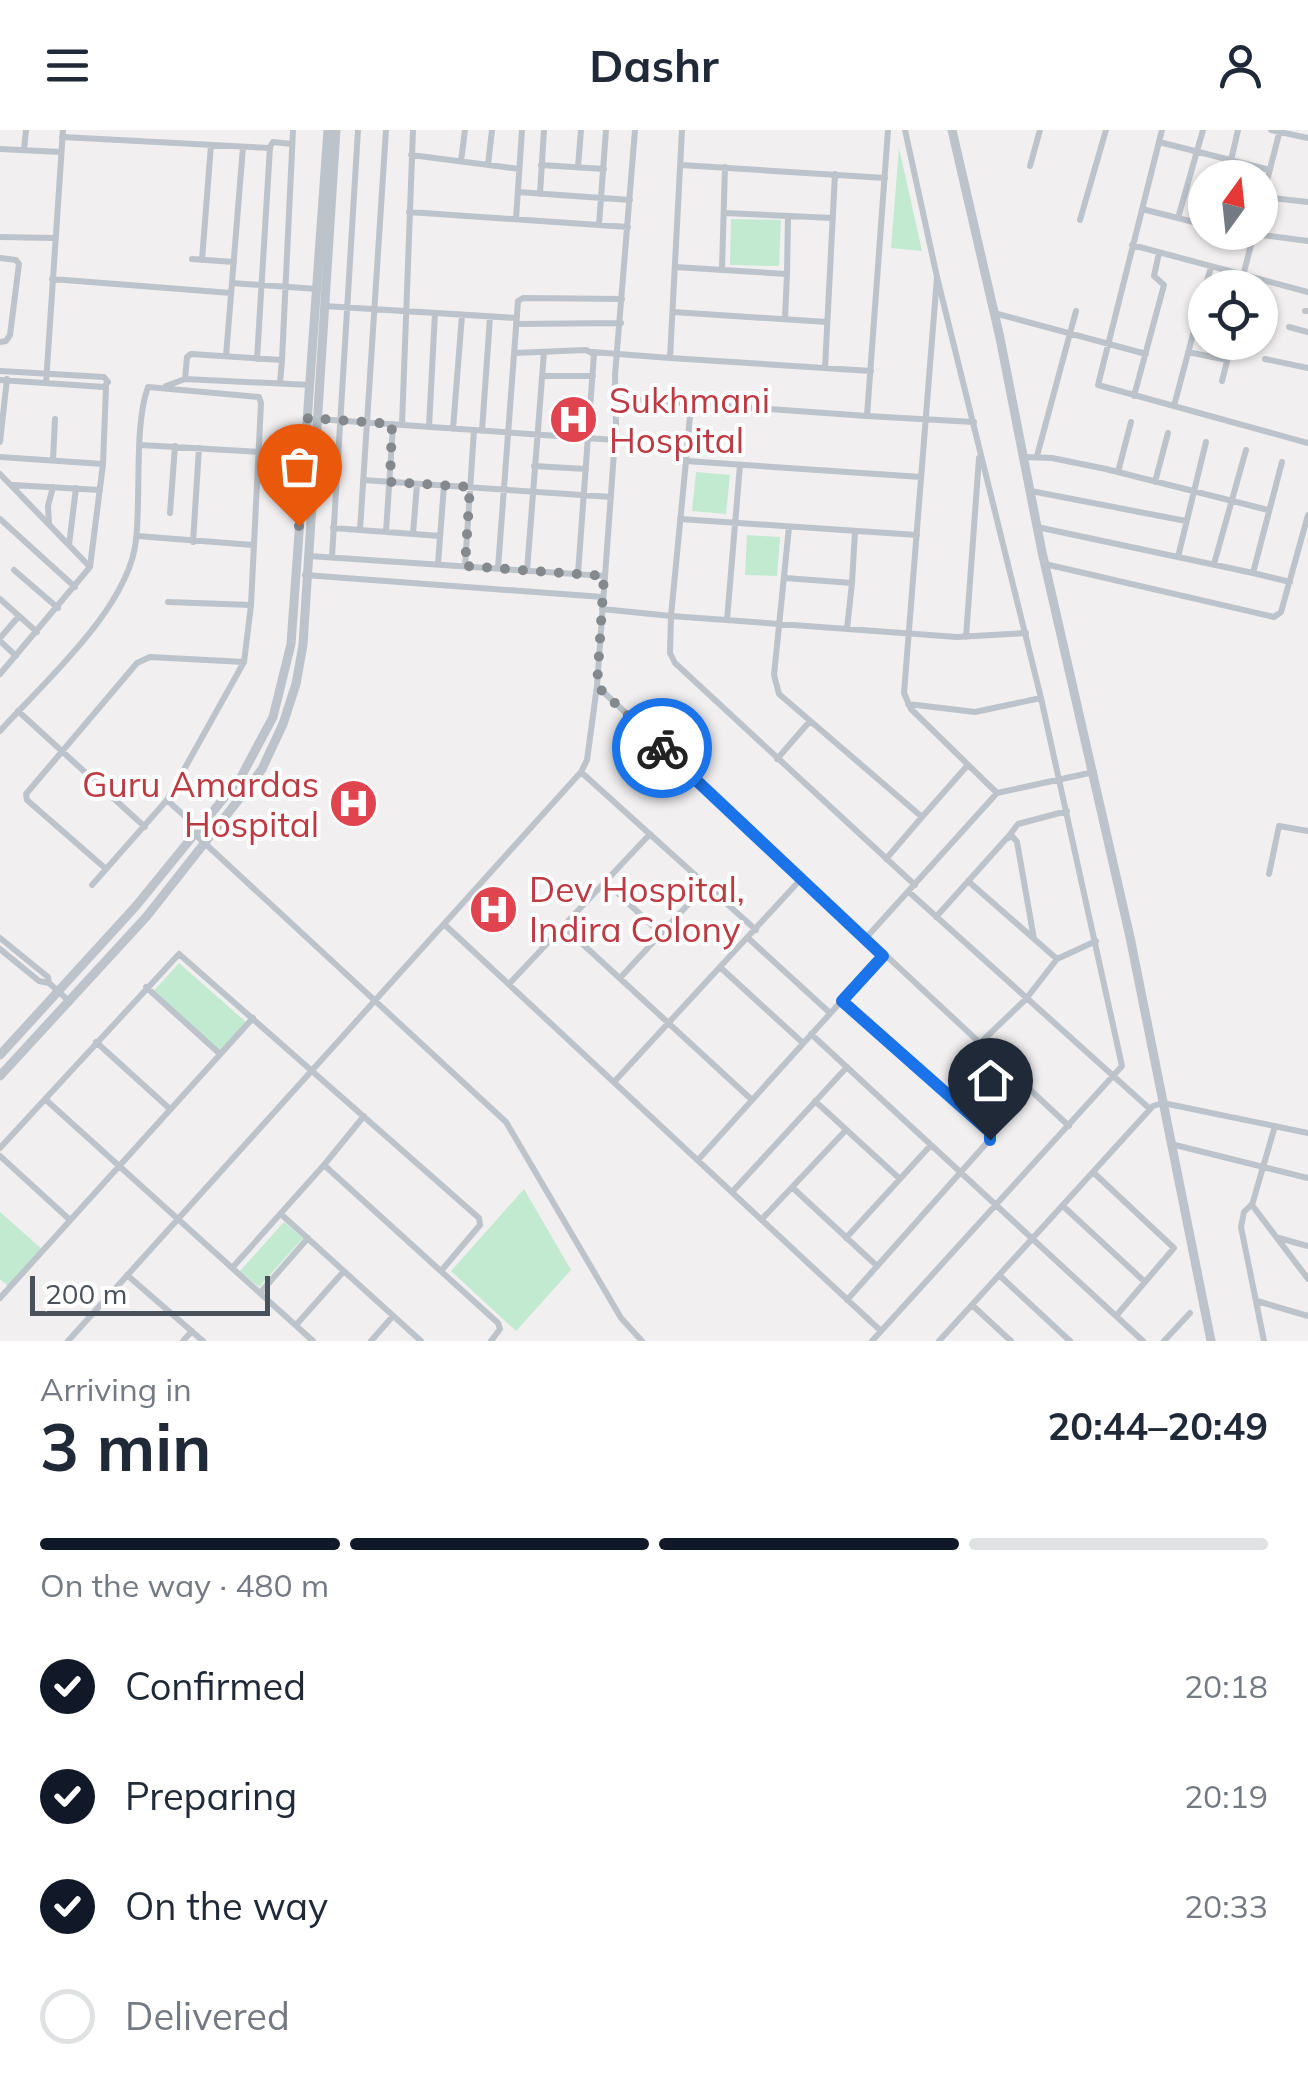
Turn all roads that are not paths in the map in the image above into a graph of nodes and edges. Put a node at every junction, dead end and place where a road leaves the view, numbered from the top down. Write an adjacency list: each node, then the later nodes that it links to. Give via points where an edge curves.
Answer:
1 (26, 130): 33 (street)
2 (293, 130): 28 (street)
3 (328, 130): 89 (street)
4 (336, 130): 93 (street)
5 (358, 130): 94 (street)
6 (386, 130): 95 (street)
7 (412, 130): 36 (street)
8 (465, 130): 39 (street)
9 (492, 130): 40 (street)
10 (522, 130): 46 (street)
11 (544, 130): 41 (street)
12 (581, 130): 44 (street)
13 (606, 130): 47 (street)
14 (635, 130): 54 (street)
15 (682, 130): 42 (street)
16 (888, 130): 49 (street)
17 (905, 130): 83 (street)
18 (952, 130): 100 (street)
19 (1040, 130): 43 (street)
20 (1106, 130): 63 (street)
21 (1162, 130): 27 (street)
22 (1202, 130): 35 (street)
23 (1238, 130): 37 (street)
24 (1277, 131): 26 (street); 38 (street)
25 (63, 133): 29 (street); 34 (street)
26 (1308, 138)
27 (1159, 142): 35 (street); 56 (street)
28 (292, 144): 31 (street, via 273,142); 88 (street)
29 (211, 145): 30 (street); 75 (street)
30 (242, 146): 31 (street); 76 (street)
31 (270, 148): 87 (street)
32 (0, 149): 33 (street)
33 (24, 150): 34 (street)
34 (61, 152): 68 (street)
35 (1197, 152): 37 (street); 61 (street)
36 (412, 155): 39 (street); 57 (street)
37 (1231, 160)
38 (1272, 160)
39 (461, 162): 40 (street)
40 (488, 165): 46 (street)
41 (542, 165): 44 (street); 51 (street)
42 (680, 165): 45 (street); 77 (street)
43 (1030, 166)
44 (578, 167): 47 (street)
45 (726, 168): 48 (street); 58 (street)
46 (520, 169): 50 (street)
47 (604, 169): 52 (street)
48 (835, 174): 49 (street); 60 (street)
49 (885, 178): 126 (street)
50 (518, 192): 51 (street); 62 (street)
51 (540, 194): 52 (street)
52 (602, 198): 54 (street); 65 (street)
53 (1278, 199): 55 (street)
54 (630, 200): 66 (street)
55 (1308, 202)
56 (1142, 209): 61 (street); 71 (street)
57 (409, 212): 62 (street); 96 (street)
58 (724, 213): 59 (street); 79 (street)
59 (788, 216): 60 (street); 82 (street)
60 (833, 218): 105 (street)
61 (1178, 218): 64 (street)
62 (516, 220): 65 (street)
63 (1080, 220)
64 (1188, 221)
65 (599, 225): 66 (street)
66 (628, 227): 92 (street)
67 (0, 236): 68 (street)
68 (56, 238): 84 (street)
69 (1278, 238): 70 (street)
70 (1308, 241)
71 (1132, 245): 72 (street); 111 (street)
72 (1159, 253): 78 (street); 117 (street, via 1154,276 1164,285)
73 (0, 258): 110 (street, via 19,264 10,335)
74 (192, 259): 75 (street)
75 (202, 260): 76 (street)
76 (234, 262): 85 (street)
77 (675, 267): 79 (street); 98 (street)
78 (1211, 267): 80 (street); 81 (street)
79 (722, 269): 82 (street)
80 (1210, 270)
81 (1222, 270)
82 (787, 274): 103 (street)
83 (937, 277): 146 (street); 147 (street)
84 (52, 280): 91 (street); 127 (street)
85 (232, 283): 87 (street); 91 (street)
86 (1278, 284): 90 (street)
87 (261, 286): 88 (street); 119 (street)
88 (287, 288): 89 (street); 121 (street)
89 (318, 290): 135 (street)
90 (1308, 292)
91 (232, 293): 118 (street)
92 (622, 299): 104 (street, via 523,298); 106 (street)
93 (324, 306): 94 (street); 144 (street)
94 (346, 307): 95 (street); 145 (street)
95 (373, 309): 96 (street); 149 (street)
96 (407, 311): 99 (street); 150 (street)
97 (1076, 311): 109 (street)
98 (672, 312): 103 (street); 120 (street)
99 (435, 313): 101 (street); 151 (street)
100 (994, 313): 109 (street); 169 (street)
101 (462, 315): 102 (street); 152 (street)
102 (490, 317): 104 (street); 153 (street)
103 (786, 320): 105 (street)
104 (516, 321): 106 (street); 115 (street)
105 (827, 322): 124 (street)
106 (621, 323): 116 (street)
107 (1288, 328): 108 (street)
108 (1308, 332)
109 (1070, 334): 111 (street); 170 (street)
110 (0, 342)
111 (1106, 344): 117 (street); 138 (street, via 1098,385)
112 (544, 352): 113 (street); 115 (street); 129 (street)
113 (593, 352): 116 (street); 130 (street)
114 (1188, 352): 141 (street)
115 (514, 353): 154 (street)
116 (617, 354): 120 (street); 139 (street)
117 (1146, 354): 138 (street)
118 (226, 356): 119 (street); 131 (street, via 188,354)
119 (257, 358): 121 (street)
120 (670, 358): 124 (street)
121 (282, 360): 133 (street)
122 (1228, 360): 132 (street)
123 (1270, 360): 125 (street)
124 (825, 368): 126 (street)
125 (1308, 368)
126 (871, 371): 142 (street)
127 (46, 374): 128 (street); 134 (street); 136 (street, via 104,377)
128 (3, 376): 134 (street); 159 (street)
129 (542, 376): 130 (street); 156 (street)
130 (593, 376): 157 (street)
131 (185, 378): 133 (street); 137 (street)
132 (1222, 380)
133 (280, 382): 135 (street)
134 (46, 384): 136 (street)
135 (312, 385): 144 (street)
136 (106, 387): 174 (street)
137 (165, 387): 162 (street, via 146,390); 166 (street, via 259,397)
138 (1134, 396): 141 (street)
139 (615, 398): 140 (street); 158 (street)
140 (691, 404): 142 (street); 172 (street)
141 (1174, 406): 161 (street)
142 (867, 416): 146 (street)
143 (54, 418): 171 (street)
144 (313, 418): 145 (street); 219 (street); 231 (street)
145 (340, 421): 149 (street); 208 (street)
146 (925, 421): 147 (street); 180 (street)
147 (974, 422): 167 (street)
148 (1131, 422): 178 (street)
149 (367, 423): 150 (street); 181 (street)
150 (397, 425): 151 (street); 182 (street)
151 (430, 427): 152 (street)
152 (453, 429): 153 (street)
153 (478, 431): 154 (street); 188 (street)
154 (508, 432): 156 (street); 190 (street)
155 (1168, 433): 183 (street)
156 (537, 435): 157 (street); 176 (street)
157 (589, 438): 158 (street); 177 (street)
158 (615, 440): 196 (street)
159 (0, 442)
160 (1206, 442): 194 (street)
161 (1308, 443)
162 (142, 445): 163 (street); 214 (street)
163 (176, 446): 164 (street); 199 (street)
164 (200, 448): 166 (street); 216 (street)
165 (1246, 450): 197 (street)
166 (258, 452): 218 (street)
167 (979, 452): 251 (street); 253 (street)
168 (0, 456): 171 (street)
169 (1023, 456): 170 (street); 192 (street)
170 (1037, 456): 178 (street)
171 (52, 460): 174 (street)
172 (686, 461): 175 (street); 201 (street)
173 (1282, 462): 198 (street)
174 (103, 464): 191 (street)
175 (740, 465): 180 (street); 204 (street)
176 (534, 466): 177 (street); 193 (street)
177 (586, 469): 195 (street)
178 (1118, 472): 183 (street)
179 (0, 474): 185 (street)
180 (921, 477): 213 (street)
181 (363, 480): 182 (street); 209 (street)
182 (390, 482): 184 (street); 211 (street)
183 (1155, 482): 194 (street)
184 (417, 484): 186 (street); 212 (street)
185 (12, 485): 187 (street); 205 (street)
186 (444, 485): 188 (street); 215 (street)
187 (53, 487): 189 (street); 205 (street)
188 (470, 487): 190 (street); 225 (street)
189 (76, 488): 191 (street); 217 (street)
190 (504, 489): 193 (street); 227 (street)
191 (101, 490): 226 (street)
192 (1030, 490): 203 (street); 207 (street)
193 (532, 491): 195 (street); 229 (street)
194 (1194, 492): 197 (street); 203 (street)
195 (584, 495): 196 (street); 232 (street)
196 (611, 496): 234 (street)
197 (1232, 501): 198 (street); 224 (street)
198 (1268, 510): 230 (street)
199 (170, 513)
200 (1308, 514): 236 (street)
201 (680, 518): 204 (street); 246 (street)
202 (0, 520): 238 (street)
203 (1186, 521): 220 (street)
204 (735, 523): 206 (street); 247 (street)
205 (49, 524): 217 (street)
206 (789, 527): 210 (street); 235 (street)
207 (1037, 527): 220 (street); 223 (street)
208 (334, 528): 209 (street); 221 (street)
209 (360, 530): 211 (street)
210 (855, 531): 213 (street); 237 (street)
211 (386, 532): 212 (street)
212 (414, 534): 215 (street)
213 (917, 535): 252 (street)
214 (137, 536): 216 (street); 261 (street, via 110,606)
215 (440, 536): 222 (street)
216 (193, 542): 218 (street)
217 (69, 545): 226 (street)
218 (253, 546): 242 (street)
219 (309, 556): 221 (street); 233 (street)
220 (1178, 556): 224 (street)
221 (332, 557): 222 (street)
222 (438, 564): 225 (street)
223 (1045, 564): 236 (street, via 1274,617 1282,612); 268 (street)
224 (1214, 564): 230 (street)
225 (465, 566): 227 (street)
226 (90, 567): 238 (street)
227 (498, 568): 229 (street)
228 (14, 570): 243 (street)
229 (527, 570): 232 (street)
230 (1253, 572): 236 (street)
231 (296, 574): 233 (street); 276 (street, via 291,644 273,717 241,778)
232 (578, 574): 234 (street)
233 (308, 576): 239 (street); 279 (street, via 301,664 283,724 262,769)
234 (604, 576): 239 (street)
235 (785, 578): 237 (street); 248 (street)
236 (1290, 582)
237 (852, 583): 249 (street)
238 (75, 587): 243 (street)
239 (603, 598): 244 (street)
240 (0, 599): 245 (street)
241 (168, 602): 242 (street)
242 (251, 605): 256 (street)
243 (58, 608): 250 (street)
244 (602, 608): 246 (street); 258 (street)
245 (20, 616): 250 (street); 254 (street)
246 (671, 616): 247 (street); 265 (street, via 673,660)
247 (727, 620): 248 (street)
248 (781, 624): 249 (street); 262 (street, via 775,686)
249 (847, 629): 252 (street)
250 (37, 632): 255 (street)
251 (1026, 633): 253 (street); 259 (street)
252 (909, 634): 253 (street); 260 (street)
253 (966, 636)
254 (0, 640): 255 (street)
255 (16, 656): 257 (street)
256 (244, 662): 264 (street, via 144,659); 271 (street)
257 (0, 674)
258 (597, 686): 267 (street); 283 (street)
259 (1041, 698): 260 (street, via 975,712); 269 (street)
260 (907, 703): 266 (street)
261 (18, 712): 263 (street); 264 (street)
262 (810, 721): 265 (street); 273 (street)
263 (0, 732)
264 (62, 752): 274 (street); 281 (street, via 26,798)
265 (777, 760): 280 (street)
266 (968, 766): 270 (street); 273 (street)
267 (581, 772): 277 (street); 290 (street)
268 (1094, 772): 269 (street); 329 (street)
269 (1060, 779): 270 (street); 272 (street)
270 (997, 793): 288 (street)
271 (167, 800): 274 (street); 276 (street)
272 (1067, 811): 278 (street, via 1018,824); 298 (street)
273 (922, 817): 280 (street)
274 (144, 827): 281 (street)
275 (1308, 831): 282 (street, via 1279,826)
276 (198, 833): 279 (street); 307 (street)
277 (650, 834): 285 (street); 287 (street)
278 (1008, 837): 284 (street); 297 (street, via 1017,842)
279 (206, 844): 310 (street); 311 (street)
280 (886, 859): 288 (street)
281 (106, 870): 286 (street)
282 (1269, 874)
283 (801, 879): 292 (street); 296 (street)
284 (968, 881): 289 (street); 297 (street)
285 (606, 882): 291 (street); 293 (street)
286 (92, 885)
287 (706, 886): 292 (street); 293 (street)
288 (912, 888): 289 (street); 296 (street)
289 (936, 917): 308 (street)
290 (444, 924): 305 (street); 311 (street)
291 (563, 926): 303 (street); 305 (street)
292 (756, 930): 295 (street)
293 (661, 934): 303 (street)
294 (0, 938): 304 (street)
295 (748, 938): 302 (street); 312 (street)
296 (865, 939): 300 (street)
297 (1034, 940): 301 (street)
298 (1096, 941): 301 (street); 324 (street, via 1121,1058)
299 (0, 949): 304 (street)
300 (883, 956): 309 (street); 318 (street)
301 (1056, 959): 308 (street)
302 (721, 968): 314 (street); 317 (street)
303 (620, 978): 314 (street)
304 (49, 983): 307 (street)
305 (509, 984): 325 (street)
306 (146, 987): 313 (street, via 179,954); 316 (street); 319 (street)
307 (60, 992): 310 (street); 320 (street)
308 (1026, 998): 318 (street); 324 (street)
309 (842, 1001): 312 (street); 345 (street, via 990,1132)
310 (70, 1002): 323 (street)
311 (374, 1002): 322 (street); 391 (street, via 506,1122 621,1318)
312 (830, 1014): 315 (street)
313 (253, 1018): 319 (street); 322 (street)
314 (669, 1024): 325 (street); 327 (street)
315 (812, 1034): 317 (street); 321 (street)
316 (96, 1042): 326 (street); 331 (street)
317 (803, 1044): 327 (street)
318 (979, 1044): 333 (street)
319 (220, 1054): 331 (street)
320 (0, 1055)
321 (846, 1066): 328 (street); 338 (street)
322 (313, 1072): 332 (street); 355 (street)
323 (0, 1076)
324 (1113, 1078): 330 (street); 333 (street)
325 (614, 1082): 340 (street)
326 (45, 1099): 339 (street); 342 (street)
327 (752, 1100): 340 (street)
328 (815, 1101): 335 (street); 349 (street)
329 (1163, 1103): 330 (street); 334 (street); 337 (street)
330 (1150, 1108): 344 (street)
331 (170, 1109): 342 (street)
332 (364, 1116): 341 (street); 365 (street, via 479,1218)
333 (1068, 1126): 351 (street)
334 (1275, 1126): 336 (street); 343 (street)
335 (846, 1130): 347 (street); 348 (street)
336 (1308, 1133)
337 (1170, 1144): 343 (street); 385 (street)
338 (932, 1145): 345 (street); 347 (street)
339 (0, 1152): 354 (street)
340 (698, 1160): 349 (street)
341 (324, 1165): 353 (street); 365 (street)
342 (120, 1166): 354 (street); 355 (street)
343 (1264, 1167): 346 (street); 350 (street)
344 (1093, 1172): 352 (street); 369 (street, via 1174,1248)
345 (961, 1173): 351 (street); 362 (street)
346 (1308, 1178)
347 (900, 1180): 358 (street)
348 (793, 1188): 356 (street); 358 (street)
349 (732, 1192): 356 (street)
350 (1252, 1204): 360 (street); 373 (street, via 1242,1227)
351 (996, 1205): 359 (street); 381 (street)
352 (1063, 1206): 359 (street); 369 (street)
353 (282, 1214): 357 (street); 363 (street)
354 (70, 1220): 370 (street)
355 (178, 1220): 363 (street); 366 (street)
356 (762, 1220): 372 (street)
357 (308, 1238): 364 (street); 371 (street)
358 (846, 1238): 362 (street)
359 (1032, 1238): 367 (street); 377 (street)
360 (1277, 1238): 361 (street); 368 (street)
361 (1308, 1246)
362 (877, 1266): 372 (street)
363 (232, 1268): 371 (street)
364 (344, 1271): 376 (street); 379 (street)
365 (441, 1272): 384 (street, via 498,1323)
366 (127, 1275): 380 (street); 386 (street)
367 (999, 1275): 374 (street); 396 (street)
368 (1308, 1279)
369 (1145, 1282): 377 (street)
370 (2, 1292)
371 (260, 1292): 379 (street)
372 (847, 1300): 381 (street)
373 (1256, 1301): 378 (street); 399 (street)
374 (972, 1305): 382 (street); 393 (street)
375 (1190, 1314): 398 (street)
376 (393, 1316): 383 (street); 390 (street)
377 (1116, 1316): 397 (street)
378 (1308, 1316)
379 (296, 1325): 389 (street)
380 (192, 1331): 387 (street); 388 (street)
381 (881, 1331): 392 (street)
382 (1003, 1334): 394 (street); 395 (street)
383 (417, 1340)
384 (495, 1340)
385 (1213, 1340)
386 (68, 1341)
387 (183, 1341)
388 (202, 1341)
389 (313, 1341)
390 (371, 1341)
391 (642, 1341)
392 (872, 1341)
393 (939, 1341)
394 (997, 1341)
395 (1011, 1341)
396 (1070, 1341)
397 (1143, 1341)
398 (1164, 1341)
399 (1264, 1341)

